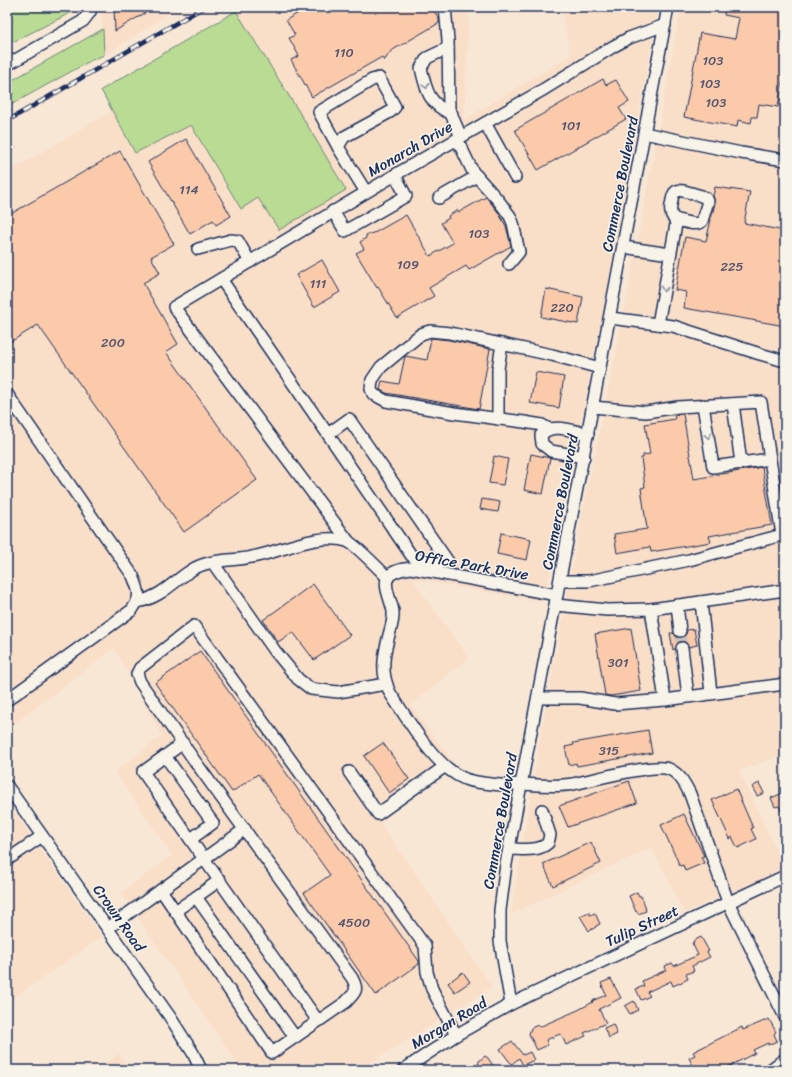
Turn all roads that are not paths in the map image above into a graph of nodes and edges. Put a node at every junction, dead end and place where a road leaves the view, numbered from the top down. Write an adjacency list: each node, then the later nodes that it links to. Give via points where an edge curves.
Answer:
1 (90, 7): 6 (street, via 90,12 83,21)
2 (445, 7): 5 (street)
3 (668, 7): 4 (street, Commerce Boulevard)
4 (665, 25): 8 (street, Monarch Drive, via 614,46); 9 (street, Commerce Boulevard)
5 (448, 48): 7 (street, via 449,109); 7 (street, one-way to 7, via 427,58 421,68 426,90 436,105)
6 (7, 65)
7 (452, 114): 10 (street)
8 (484, 123): 10 (street, Monarch Drive); 15 (street)
9 (644, 133): 12 (street); 20 (street, Commerce Boulevard)
10 (459, 138): 13 (street, Monarch Drive); 14 (street)
11 (338, 146): 11 (street, via 344,137 395,107 379,78 320,112); 16 (street)
12 (785, 160)
13 (395, 175): 16 (street, Monarch Drive); 18 (street, via 406,196 345,231)
14 (477, 176): 17 (street); 24 (street, via 498,200 513,223 519,252)
15 (515, 177)
16 (366, 192): 18 (street, Monarch Drive)
17 (439, 198)
18 (333, 211): 23 (street, Monarch Drive)
19 (675, 219): 22 (street)
20 (623, 247): 22 (street); 26 (street, Commerce Boulevard)
21 (198, 249): 23 (street, via 231,240 238,241)
22 (670, 254): 27 (street, one-way to 27)
23 (250, 262): 25 (street, Monarch Drive)
24 (509, 264)
25 (221, 279): 37 (street); 42 (street, Monarch Drive, via 174,307)
26 (610, 318): 27 (street); 30 (street, Commerce Boulevard)
27 (658, 324): 29 (street, via 673,326)
28 (502, 344): 30 (street); 35 (street, via 498,369); 35 (street, via 430,330 421,334 381,367 371,384 373,394 386,401)
29 (785, 360)
30 (600, 368): 34 (street, Commerce Boulevard)
31 (7, 394): 48 (street, via 133,576 139,590)
32 (733, 404): 33 (street); 40 (street, via 761,402); 41 (street)
33 (703, 405): 34 (street, via 646,412); 41 (street, one-way to 41, via 713,467)
34 (593, 407): 38 (street, Commerce Boulevard)
35 (498, 419): 36 (street, via 542,425)
36 (549, 429): 38 (street); 39 (street, via 541,435 542,444 546,448)
37 (328, 434): 37 (street, via 414,559 449,563 349,419)
38 (588, 434): 39 (street, Commerce Boulevard)
39 (584, 457): 45 (street, Commerce Boulevard)
40 (770, 458): 41 (street); 45 (street, via 782,535 681,562 589,580)
41 (741, 463)
42 (349, 542): 43 (street, via 332,538 294,544 254,557); 44 (street)
43 (213, 563): 48 (street, via 195,568 154,597); 54 (street, via 275,651 298,679 311,689 338,692)
44 (388, 578): 47 (street, Office Park Drive, via 401,569 411,568); 54 (street, via 386,585 393,612 383,665)
45 (560, 581): 47 (street, Commerce Boulevard)
46 (785, 590): 49 (street, Office Park Drive)
47 (557, 600): 51 (street, Office Park Drive, via 607,610); 58 (street, Commerce Boulevard)
48 (138, 602): 59 (street, via 132,610)
49 (702, 602): 50 (street, Office Park Drive); 56 (street)
50 (677, 605): 51 (street, Office Park Drive); 52 (street)
51 (651, 609): 60 (street)
52 (680, 631)
53 (682, 648): 57 (street)
54 (386, 684): 63 (street, via 432,754)
55 (785, 684): 56 (street)
56 (712, 693): 57 (street)
57 (688, 696): 60 (street)
58 (538, 698): 60 (street, via 580,698 614,704); 65 (street, Commerce Boulevard)
59 (7, 700)
60 (665, 700)
61 (183, 743): 62 (street); 68 (street); 84 (street, via 137,674 140,668 194,626 425,946 427,972 432,989)
62 (165, 756): 70 (street, via 143,772); 70 (street, via 213,823)
63 (444, 767): 64 (street, via 378,814); 65 (street, via 465,779 502,785)
64 (349, 772)
65 (521, 784): 71 (street, Commerce Boulevard); 78 (street, via 558,786 634,771 660,767 668,769 682,779 690,794)
66 (7, 786): 69 (street, Crown Road)
67 (542, 810): 71 (street, via 550,835 548,843 542,848)
68 (245, 829): 72 (street); 83 (street, via 357,986 356,992 346,1002)
69 (42, 836): 73 (street); 80 (street, Crown Road)
70 (191, 839): 72 (street)
71 (509, 849): 81 (street, Commerce Boulevard, via 500,910 500,941)
72 (205, 858): 75 (street); 76 (street)
73 (7, 860)
74 (785, 876): 78 (street, Tulip Street)
75 (220, 880): 77 (street); 83 (street)
76 (161, 890): 79 (street); 80 (street)
77 (196, 897): 79 (street); 85 (street)
78 (728, 902): 81 (street, Tulip Street); 82 (street)
79 (175, 911): 85 (street, via 272,1053)
80 (108, 928): 87 (street, Crown Road, via 170,1017)
81 (512, 1004): 84 (street, Morgan Road)
82 (785, 1017)
83 (318, 1021): 85 (street)
84 (456, 1035): 88 (street, Morgan Road)
85 (295, 1037)
86 (785, 1058): 89 (street)
87 (201, 1070)
88 (403, 1070)
89 (770, 1070)

